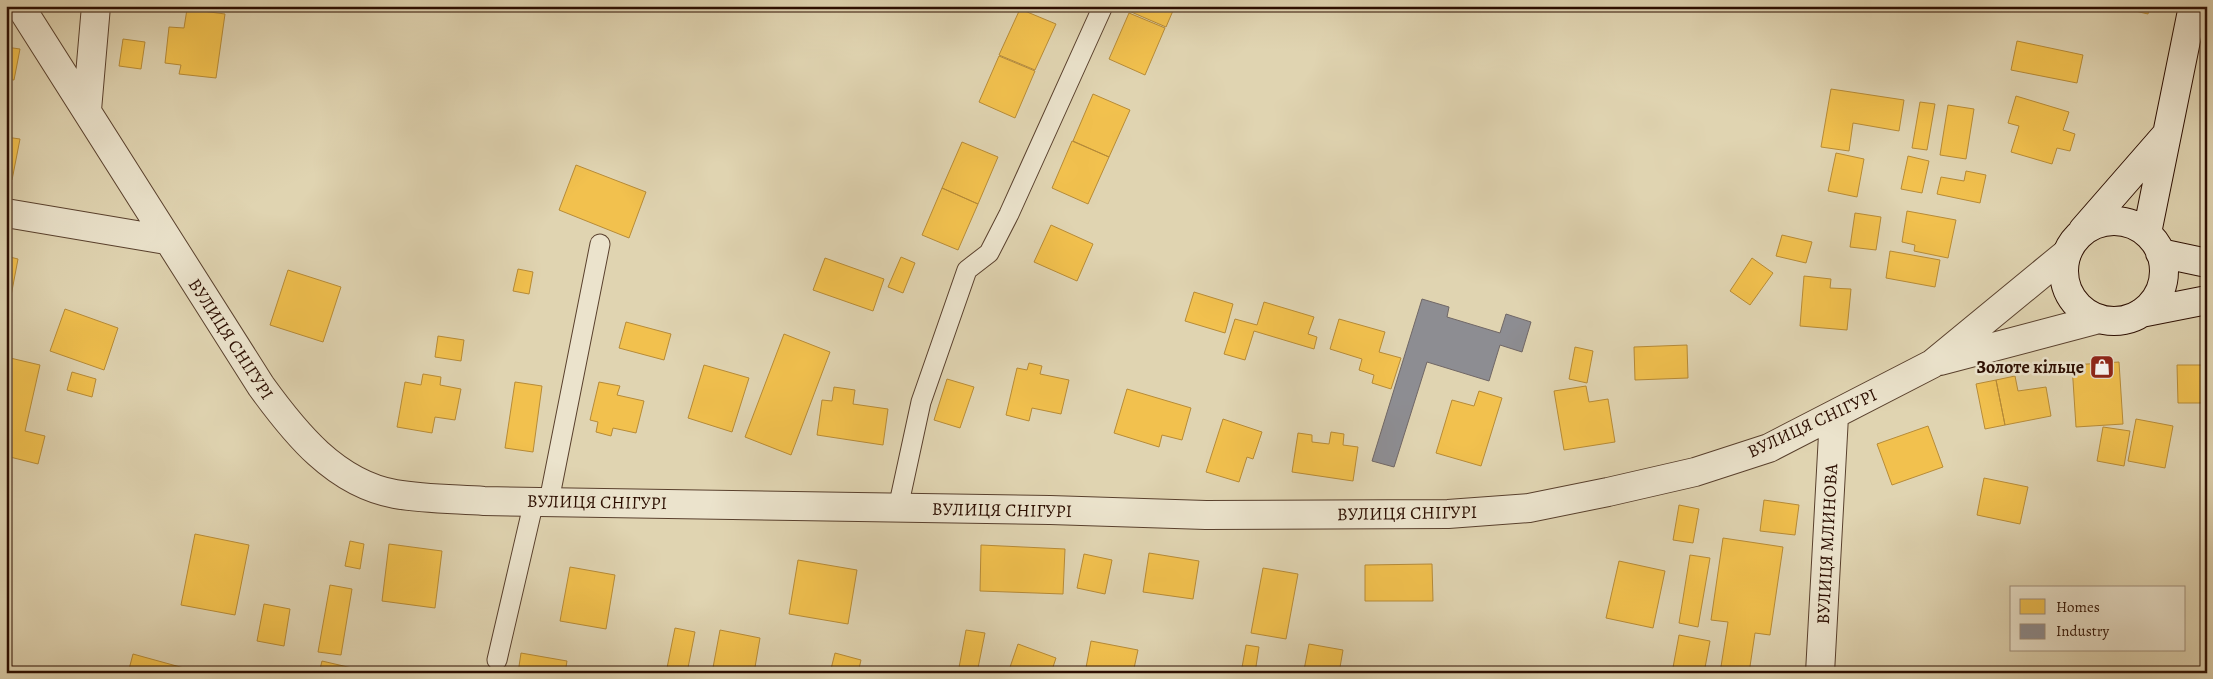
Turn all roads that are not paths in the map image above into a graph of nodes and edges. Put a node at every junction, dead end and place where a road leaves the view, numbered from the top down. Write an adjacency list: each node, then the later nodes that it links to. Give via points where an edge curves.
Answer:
1 (20, 6): 5 (street, ВУЛИЦЯ СНІГУРІ)
2 (96, 6): 5 (street)
3 (1103, 6): 19 (lane, via 1005,222 989,253 967,270 921,402)
4 (2193, 6): 6 (street)
5 (87, 110): 8 (street, ВУЛИЦЯ СНІГУРІ)
6 (2166, 135): 9 (street); 11 (street)
7 (6, 213): 8 (street)
8 (166, 240): 18 (street, ВУЛИЦЯ СНІГУРІ, via 261,386 290,425 322,458 358,482 395,494 484,501)
9 (2154, 243): 11 (street, via 2134,226 2112,222 2091,227); 12 (street); 14 (street, via 2164,270 2162,286 2154,302)
10 (600, 244): 18 (lane)
11 (2073, 245): 15 (street, via 2064,269 2066,285 2084,312); 16 (street, ВУЛИЦЯ СНІГУРІ)
12 (2207, 263)
13 (2207, 300): 14 (street)
14 (2141, 313): 15 (street, via 2114,321)
15 (2099, 319): 16 (street, ВУЛИЦЯ СНІГУРІ)
16 (1932, 364): 17 (street, ВУЛИЦЯ СНІГУРІ)
17 (1834, 416): 19 (street, ВУЛИЦЯ СНІГУРІ, via 1769,448 1695,472 1529,508 1448,514 1206,515); 21 (street, ВУЛИЦЯ МЛИНОВА)
18 (542, 501): 19 (street, ВУЛИЦЯ СНІГУРІ); 20 (lane)
19 (898, 508)
20 (497, 660)
21 (1820, 673)

